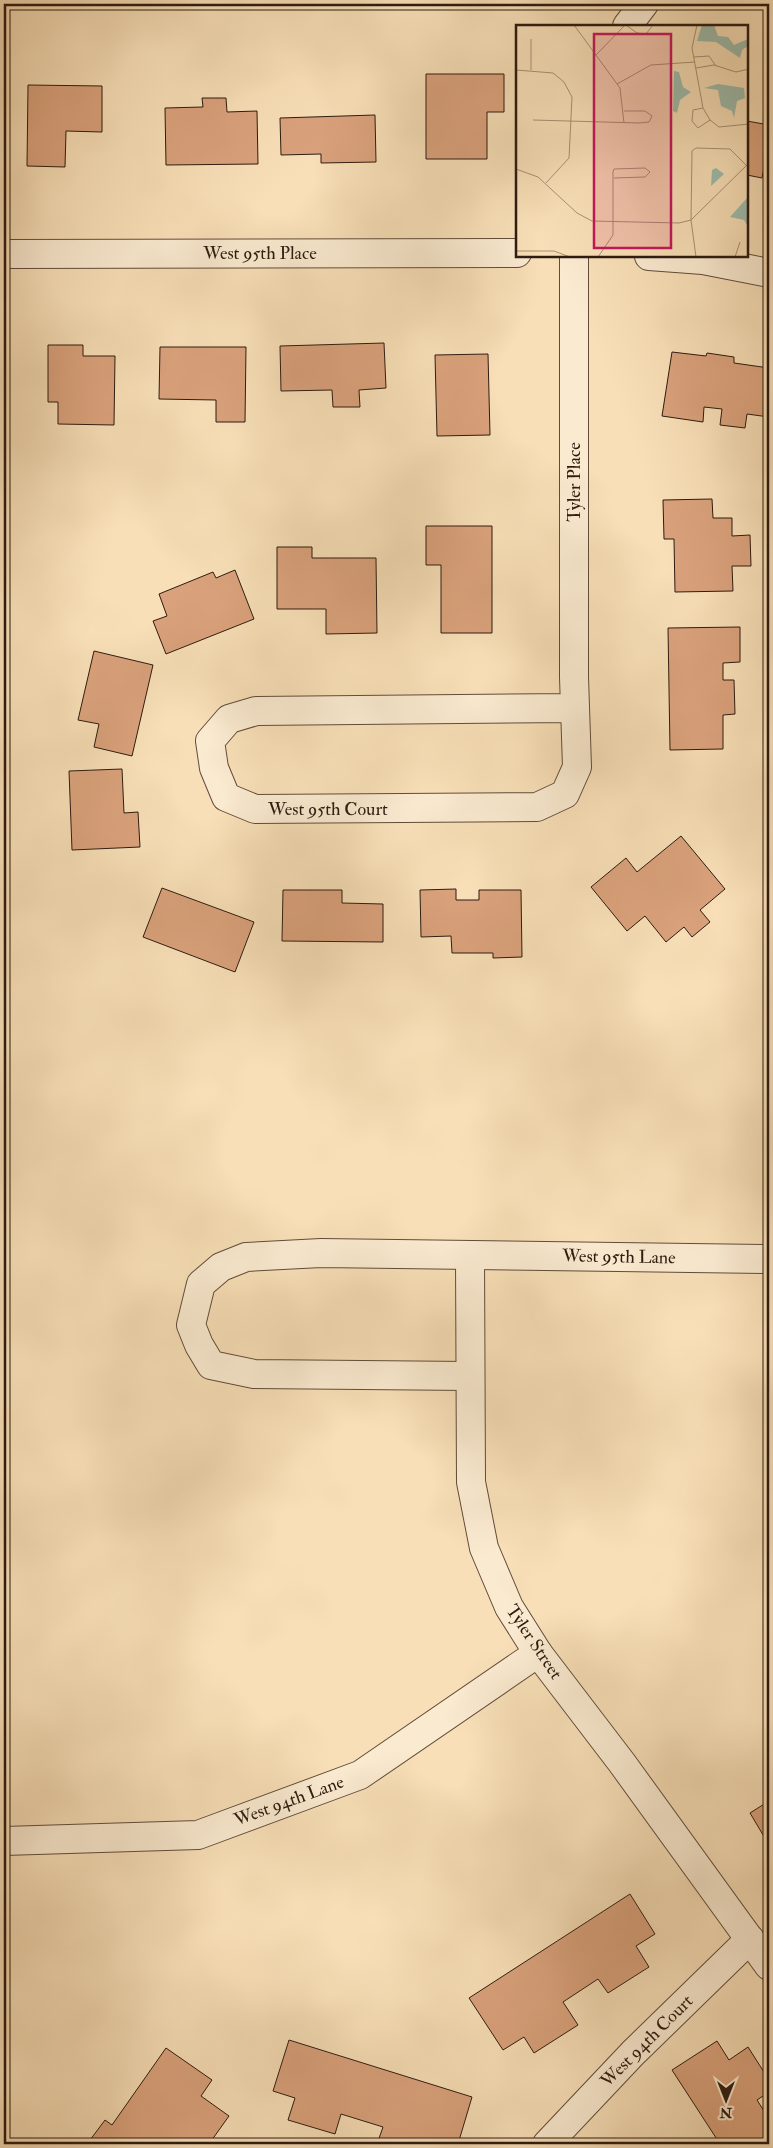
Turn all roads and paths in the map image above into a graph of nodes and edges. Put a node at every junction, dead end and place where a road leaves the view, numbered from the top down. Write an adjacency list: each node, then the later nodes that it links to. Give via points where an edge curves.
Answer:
1 (644, 4): 2 (street)
2 (628, 25)
3 (4, 254): 4 (street, West 95th Place)
4 (516, 254)
5 (574, 258): 8 (street, Tyler Place)
6 (676, 258): 7 (street)
7 (769, 273)
8 (574, 708): 8 (street, West 95th Court, via 256,711 229,719 210,741 214,768 226,797 255,809 537,807 565,794 577,767)
9 (470, 1256): 10 (street, West 95th Lane); 11 (street, Tyler Street); 11 (street, West 95th Lane, via 321,1253 246,1257 220,1267 202,1284 190,1324 211,1365 254,1374)
10 (769, 1259)
11 (469, 1376): 12 (street, Tyler Street, via 471,1482 484,1548 509,1607)
12 (538, 1653): 13 (street, West 94th Lane, via 360,1775 198,1835); 14 (street, Tyler Street)
13 (4, 1841)
14 (750, 1939): 15 (street, Tyler Street); 16 (street, West 94th Court, via 633,2053)
15 (769, 1966)
16 (547, 2144)

